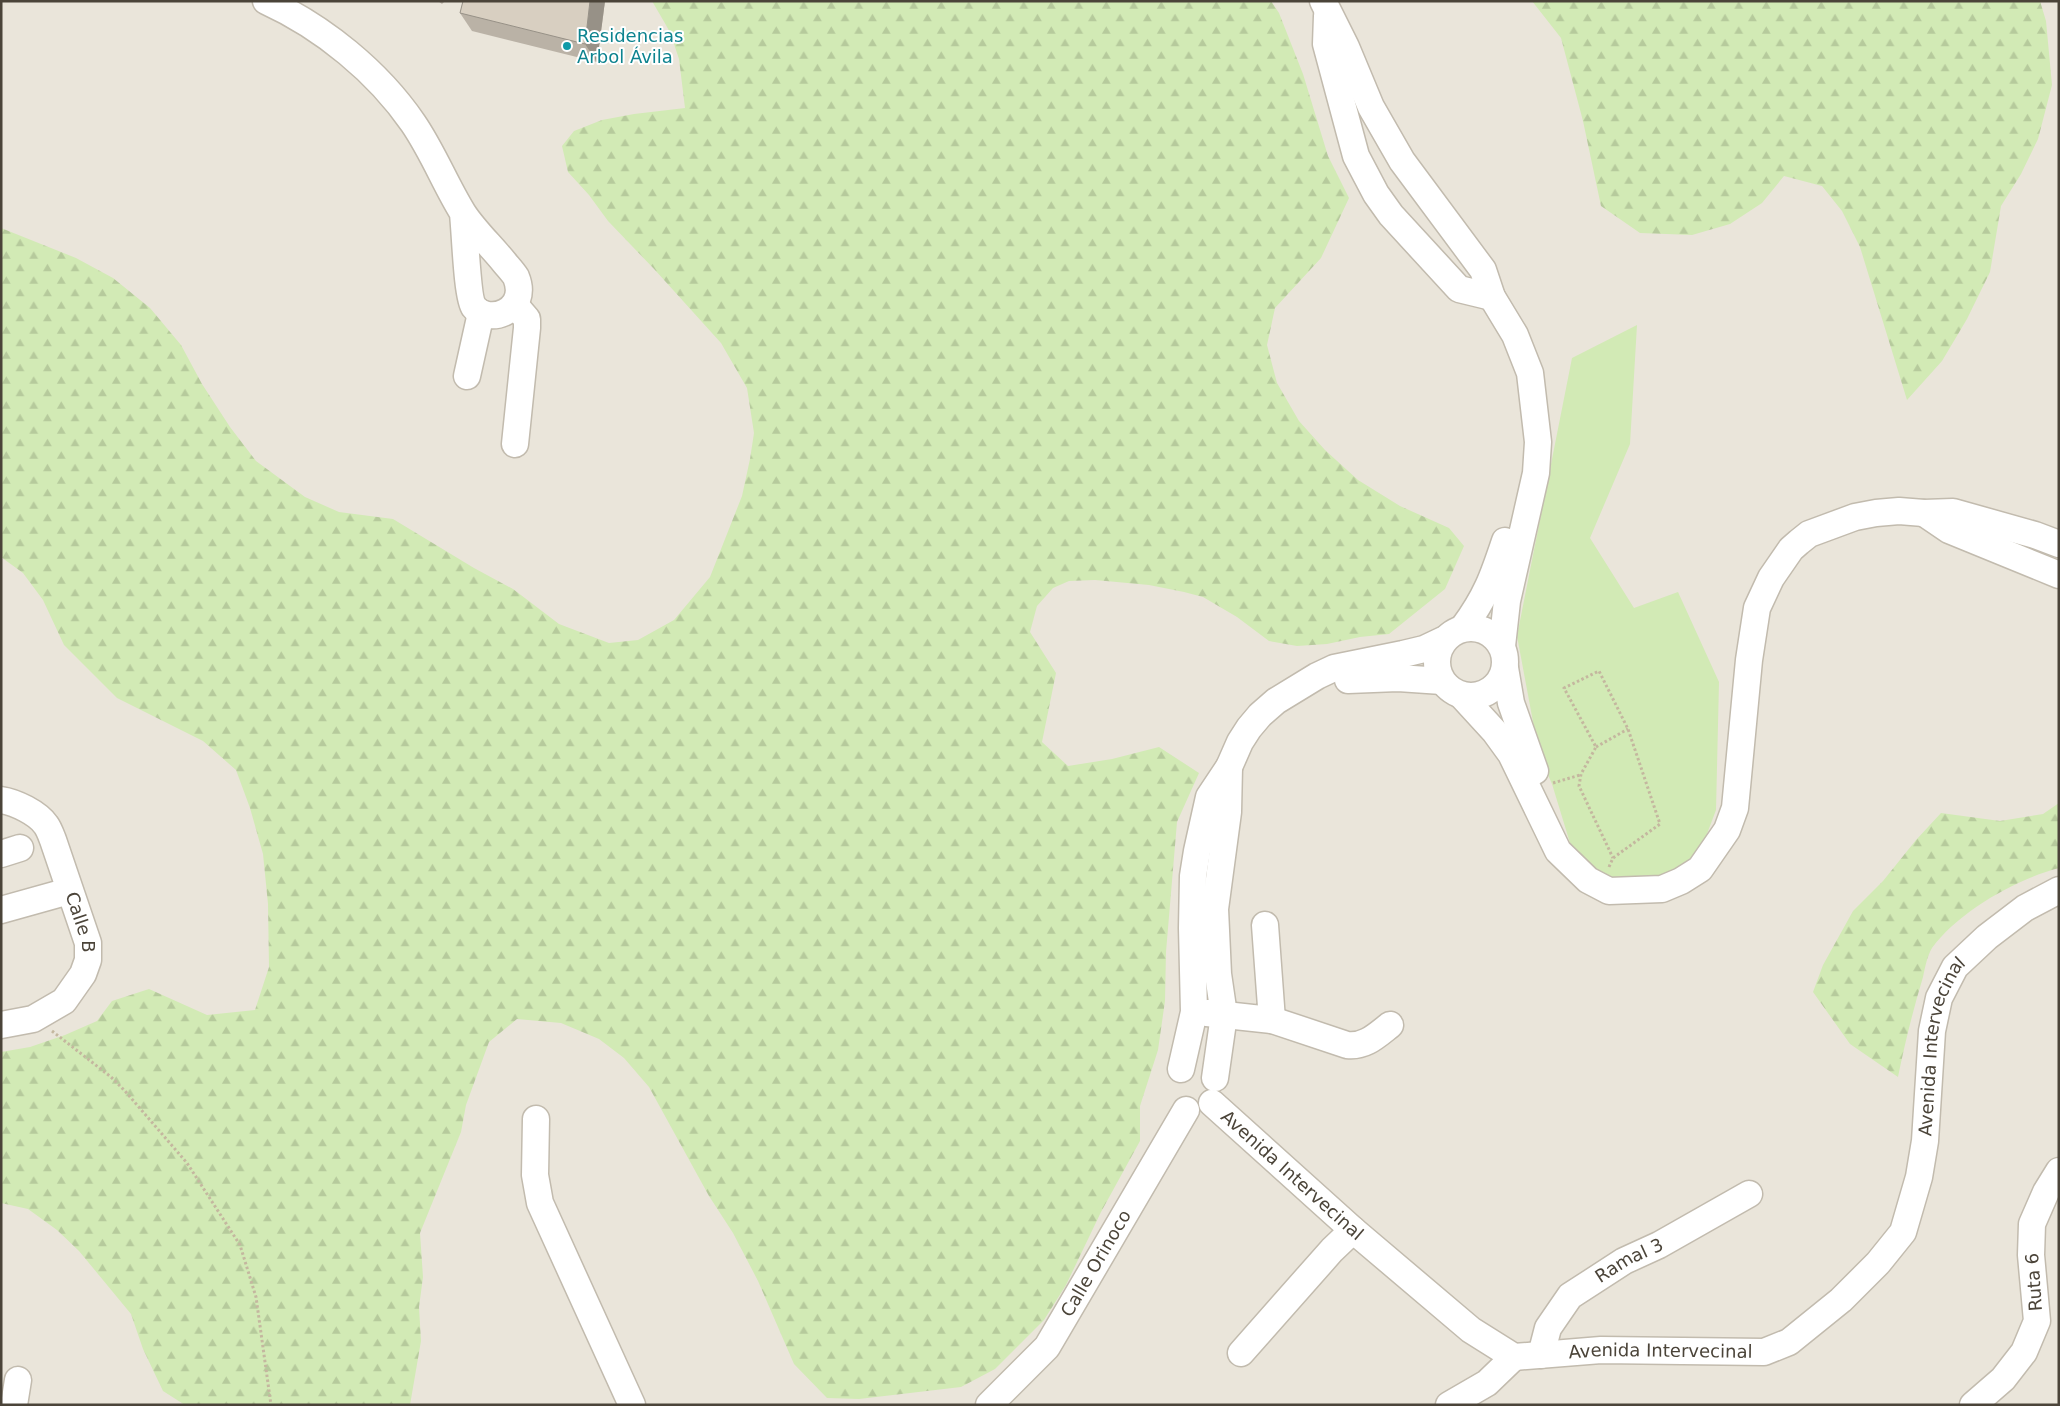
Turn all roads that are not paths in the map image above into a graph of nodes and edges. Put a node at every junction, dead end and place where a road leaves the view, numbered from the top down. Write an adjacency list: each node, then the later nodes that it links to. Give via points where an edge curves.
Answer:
1 (266, 1): 5 (street, via 283,9 360,62 413,123)
2 (1325, 6): 3 (street, via 1371,107); 4 (street, via 1326,44 1356,156)
3 (1402, 161): 4 (street); 6 (street, via 1483,270)
4 (1369, 180): 6 (street, via 1391,215 1459,289)
5 (463, 214): 7 (street, via 515,276 520,293); 8 (street, via 470,293 474,307)
6 (1492, 297): 10 (street, via 1515,335 1530,372)
7 (515, 305): 8 (street, via 494,315); 11 (street, via 527,320 528,328)
8 (481, 313): 9 (street)
9 (467, 376)
10 (1538, 442): 15 (street, via 1523,471 1516,506 1494,575 1481,604); 16 (street, via 1536,473 1507,601)
11 (515, 444)
12 (1924, 513): 13 (street, via 1953,512); 14 (street, via 1949,530); 21 (street, via 1876,512 1855,517 1809,534 1778,566 1763,591 1754,622 1735,808 1728,830 1700,869 1662,890 1609,891 1588,880 1558,851)
13 (2059, 544)
14 (2058, 573)
15 (1453, 634): 16 (street, via 1475,627 1486,631 1496,637); 17 (street, Calle Orinoco, via 1424,649 1334,668); 18 (street, via 1439,648 1436,662)
16 (1504, 657): 18 (street, via 1498,682 1486,693 1475,696); 21 (street, via 1511,703 1546,807)
17 (1305, 684): 18 (street, via 1398,678); 19 (street, Calle Orinoco, via 1260,714 1244,735)
18 (1452, 689): 21 (street, via 1495,732 1511,754)
19 (1228, 767): 22 (street, Calle Orinoco, via 1209,797); 23 (street, via 1228,812)
20 (1, 800): 25 (street, Calle B, via 22,807 45,824)
21 (1548, 830)
22 (1197, 851): 23 (street, via 1211,846); 28 (street, Calle Orinoco, via 1192,876)
23 (1223, 855): 29 (street, via 1215,908)
24 (2059, 890): 40 (street, Avenida Intervecinal, via 2017,913 1955,967 1939,998 1932,1031 1924,1141 1912,1206 1903,1232 1841,1300 1789,1342 1764,1352 1601,1350)
25 (69, 891): 26 (street); 31 (street, Calle B, via 88,943 88,960 83,974 64,1001 33,1019)
26 (1, 910)
27 (1265, 925): 30 (street)
28 (1194, 1012): 29 (street); 33 (street, Calle Orinoco)
29 (1224, 1016): 30 (street); 34 (street)
30 (1272, 1020): 32 (street, via 1357,1046)
31 (1, 1025)
32 (1390, 1025)
33 (1177, 1090): 34 (street, via 1203,1109); 34 (street, Avenida Intervecinal, via 1187,1066 1200,1066 1206,1068); 43 (street, Calle Orinoco, via 1047,1347)
34 (1213, 1090): 38 (street, Avenida Intervecinal)
35 (536, 1120): 42 (street, via 535,1175 540,1203)
36 (2059, 1172): 45 (street, Ruta 6, via 2032,1224 2031,1256 2037,1321 2024,1352 2003,1379)
37 (1749, 1194): 40 (street, Ramal 3, via 1659,1245 1624,1260 1570,1296 1548,1328)
38 (1353, 1230): 39 (street); 41 (street, Avenida Intervecinal, via 1471,1330)
39 (1242, 1353)
40 (1541, 1355): 41 (street, Avenida Intervecinal)
41 (1514, 1357): 44 (street, via 1487,1383)
42 (632, 1405)
43 (989, 1405)
44 (1449, 1405)
45 (1973, 1405)

